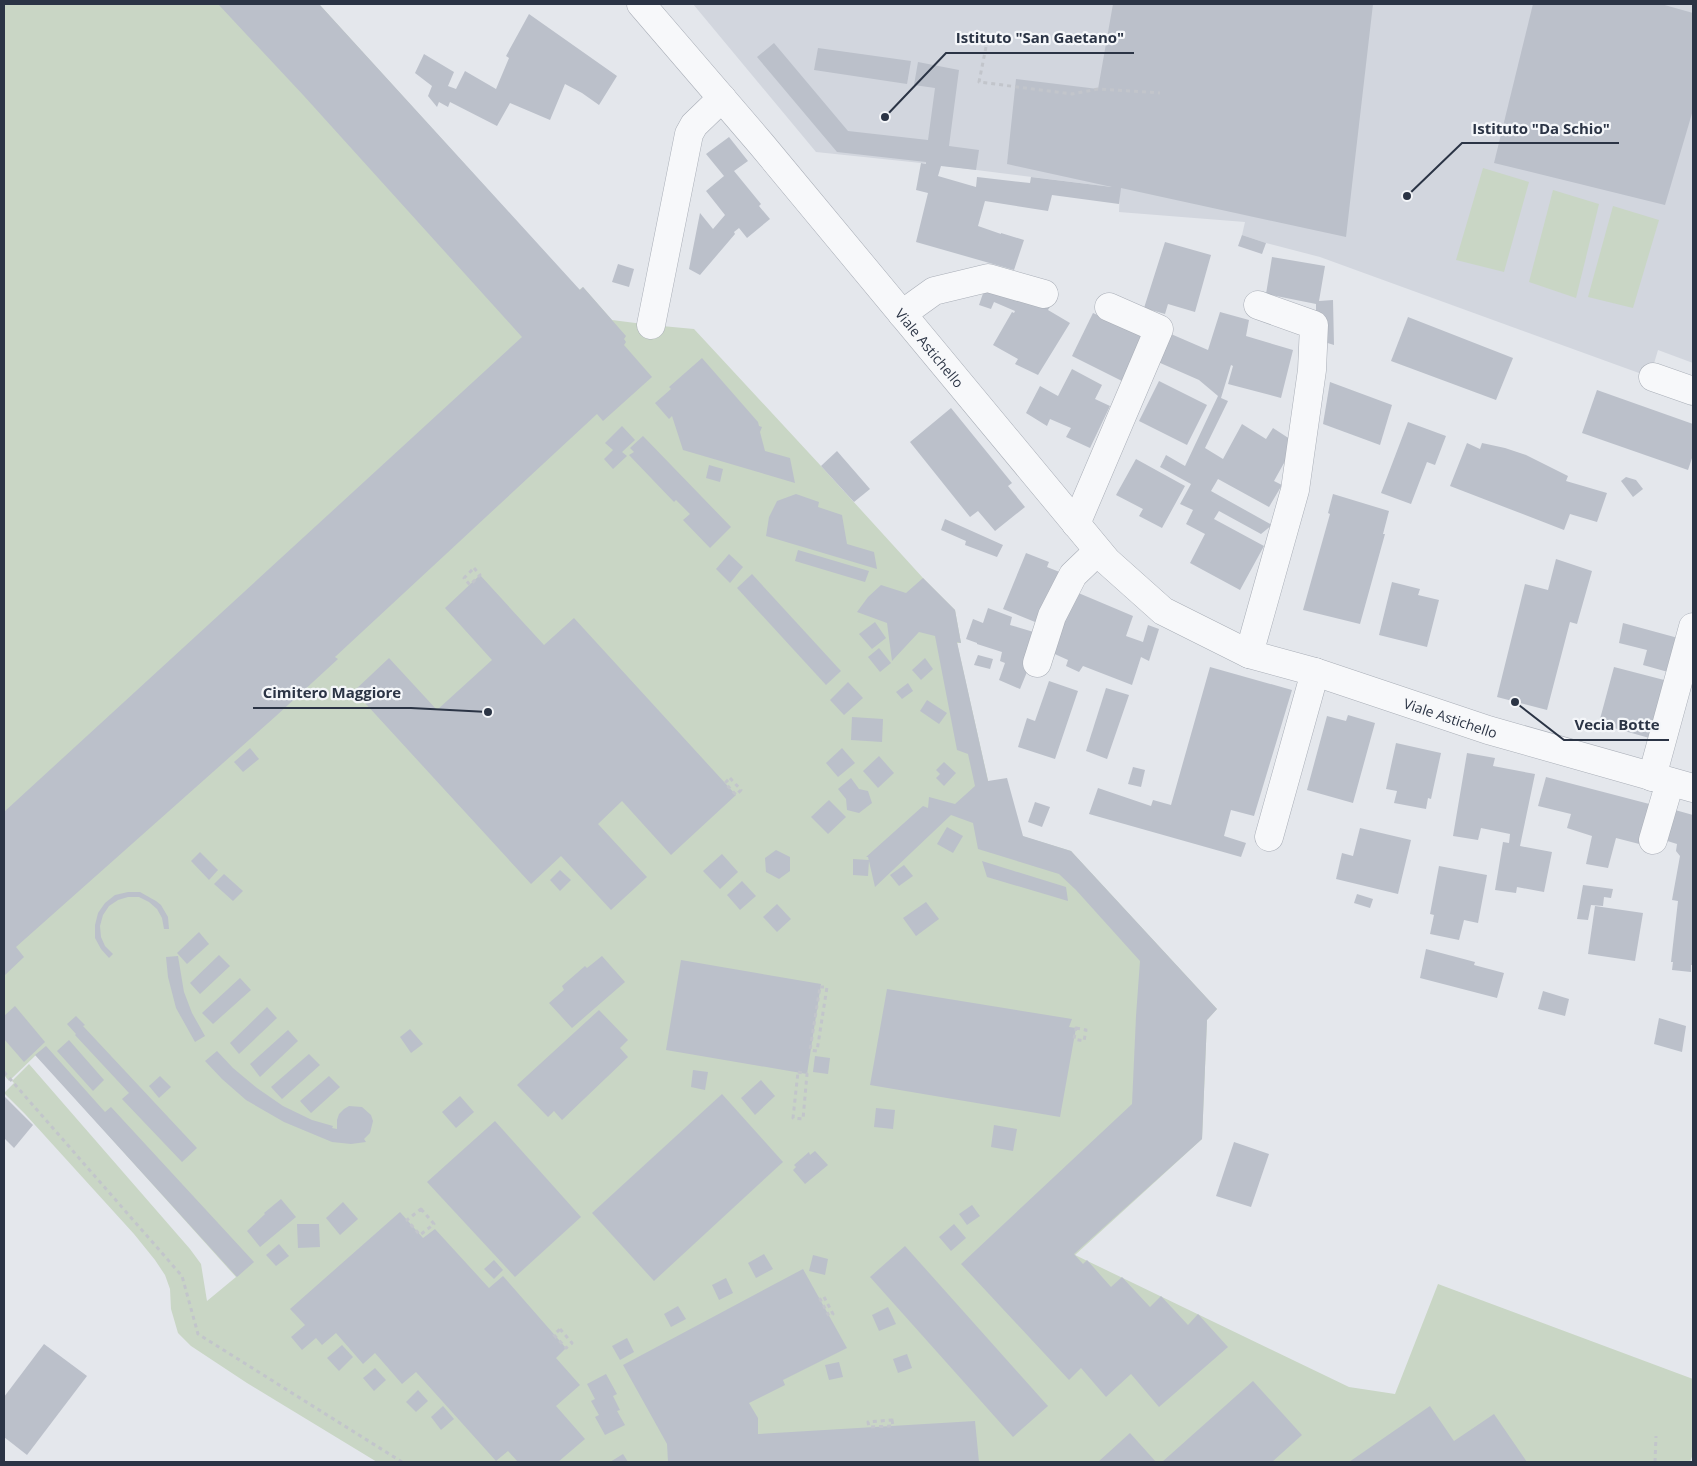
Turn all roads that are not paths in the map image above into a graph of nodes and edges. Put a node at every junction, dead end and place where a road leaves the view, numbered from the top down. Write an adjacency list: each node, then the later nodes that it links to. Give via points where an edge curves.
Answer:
1 (641, 4): 2 (street, Viale Astichello)
2 (722, 98): 6 (street, Viale Astichello); 7 (street, via 689,134)
3 (1044, 294): 6 (street, via 988,278 934,291)
4 (1258, 305): 13 (street, via 1314,325 1312,370 1295,490)
5 (1109, 307): 10 (street, via 1160,329)
6 (902, 314): 10 (street, Viale Astichello)
7 (651, 325)
8 (1653, 377): 9 (street)
9 (1693, 391)
10 (1076, 524): 11 (street, Viale Astichello)
11 (1098, 551): 13 (street, Viale Astichello, via 1163,611); 14 (street, via 1073,575 1052,616)
12 (1693, 627): 16 (street)
13 (1249, 654): 15 (street, Viale Astichello)
14 (1037, 664)
15 (1315, 672): 16 (street, Viale Astichello, via 1488,730); 17 (street)
16 (1672, 782): 18 (street)
17 (1269, 837)
18 (1653, 840)

